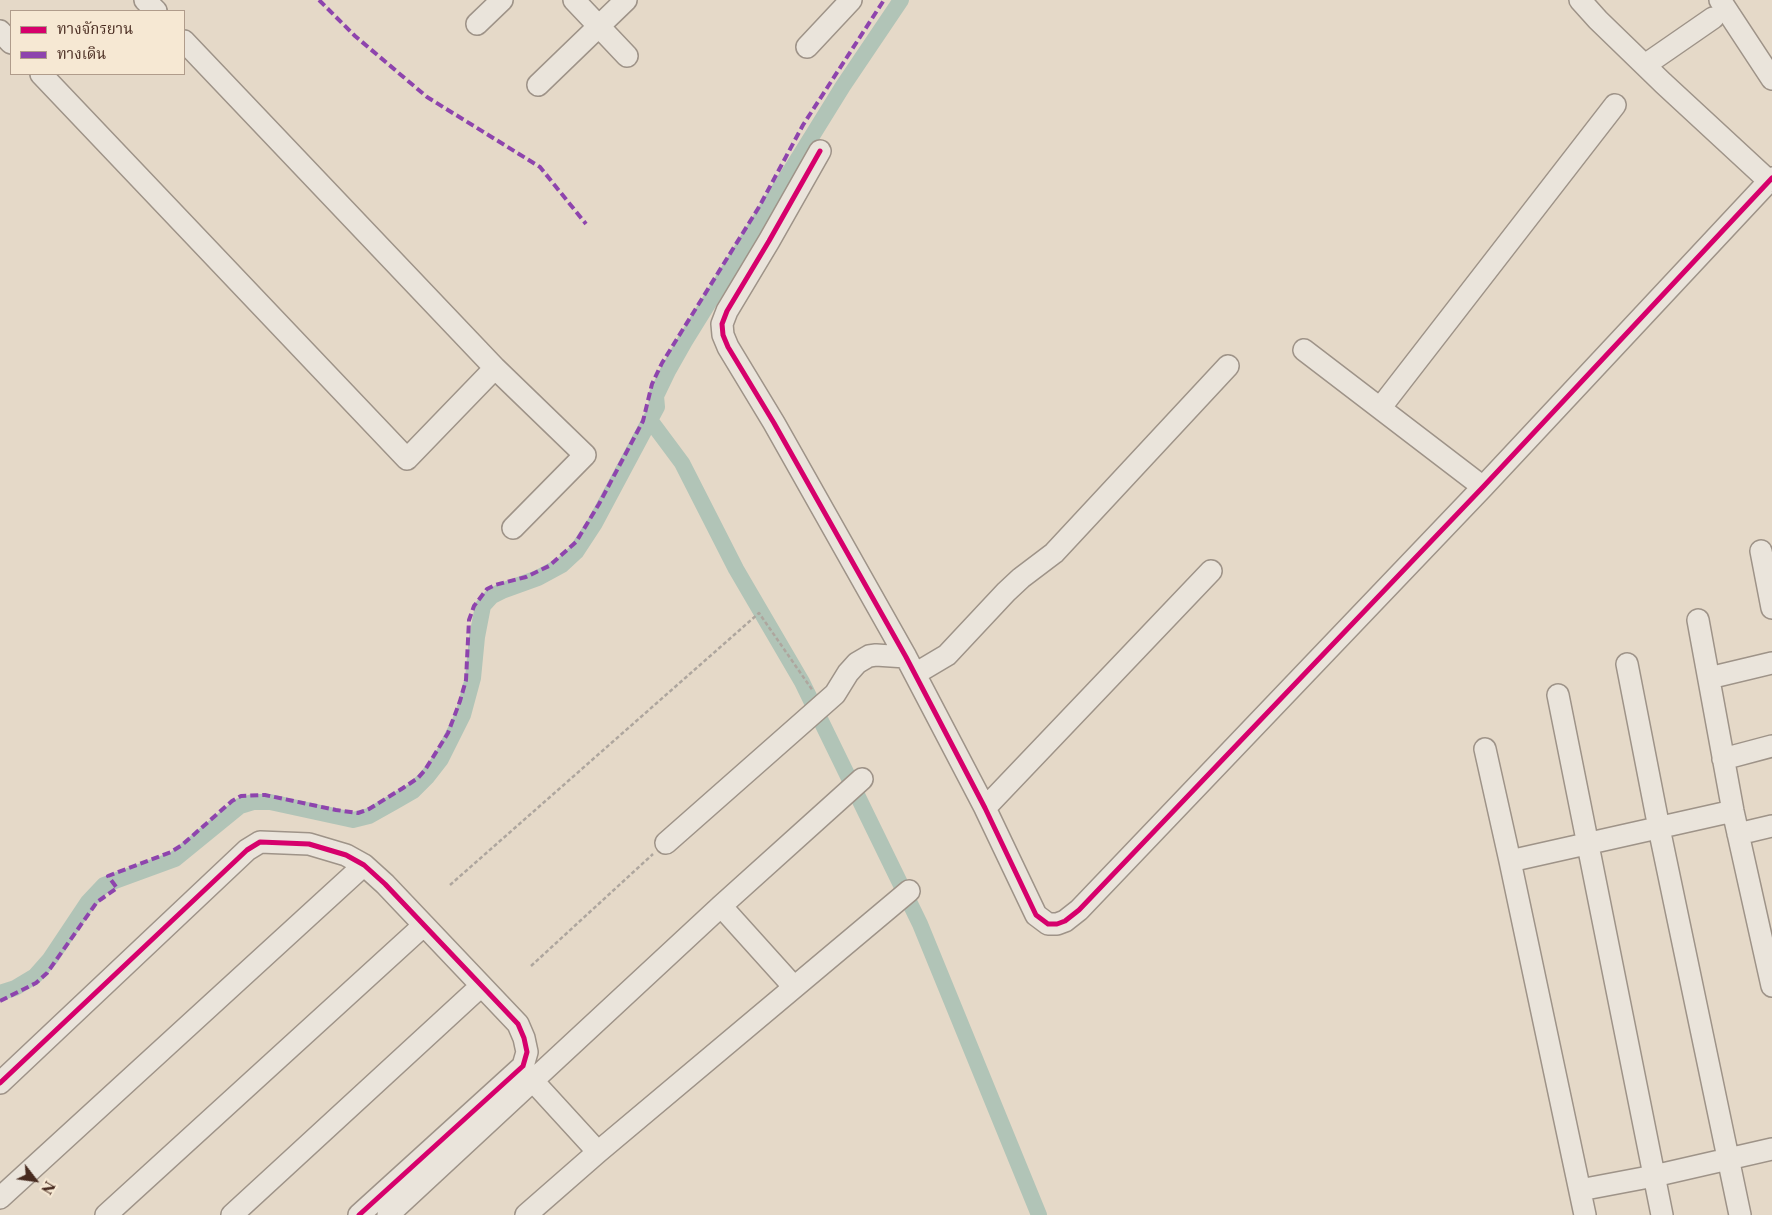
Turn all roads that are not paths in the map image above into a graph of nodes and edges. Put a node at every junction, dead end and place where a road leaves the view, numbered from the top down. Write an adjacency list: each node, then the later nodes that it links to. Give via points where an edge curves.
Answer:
1 (145, 0): 8 (street)
2 (502, 0): 9 (street)
3 (574, 0): 10 (street)
4 (626, 0): 10 (street)
5 (851, 0): 14 (street)
6 (1580, 0): 16 (street)
7 (1716, 9): 16 (street); 18 (street)
8 (155, 10)
9 (477, 24)
10 (599, 26): 15 (street); 19 (street)
11 (0, 31): 12 (street)
12 (10, 42)
13 (185, 42): 25 (street)
14 (807, 47)
15 (627, 56)
16 (1645, 65): 22 (street)
17 (42, 75): 25 (street, via 406,459)
18 (1772, 79)
19 (538, 85)
20 (1615, 105): 26 (street)
21 (820, 151): 35 (street, via 727,311 722,324 723,336)
22 (1770, 180): 27 (street)
23 (1304, 350): 26 (street)
24 (1228, 366): 35 (street, via 1054,554 1006,592 947,656)
25 (496, 368): 28 (street, via 584,455)
26 (1381, 408): 27 (street)
27 (1483, 486): 42 (street, via 1065,921 1048,924 1036,915)
28 (513, 528)
29 (1761, 551): 31 (street)
30 (1211, 571): 42 (street)
31 (1772, 608)
32 (1698, 620): 36 (street)
33 (1772, 663): 36 (street)
34 (1627, 664): 45 (street)
35 (910, 666): 42 (street); 47 (street, via 876,655 852,668 836,694)
36 (1709, 678): 40 (street)
37 (1558, 696): 48 (street)
38 (1772, 746): 40 (street)
39 (1484, 749): 49 (street)
40 (1724, 759): 43 (street)
41 (862, 779): 52 (street)
42 (985, 808)
43 (1733, 811): 45 (street); 46 (street)
44 (1772, 826): 46 (street)
45 (1659, 828): 48 (street); 62 (street)
46 (1738, 834): 53 (street)
47 (666, 843)
48 (1589, 844): 49 (street); 63 (street)
49 (1510, 861): 64 (street)
50 (364, 865): 54 (street); 59 (street, via 346,855 309,844 260,842 247,850); 65 (street)
51 (909, 891): 57 (street)
52 (721, 906): 57 (street); 58 (street)
53 (1764, 908): 56 (street)
54 (423, 926): 55 (street); 66 (street)
55 (481, 986): 67 (street); 68 (street, via 518,1024 527,1052 522,1066)
56 (1772, 986)
57 (794, 987): 61 (street)
58 (533, 1081): 61 (street); 69 (street)
59 (0, 1083)
60 (1772, 1150): 62 (street)
61 (598, 1152): 70 (street)
62 (1728, 1160): 63 (street); 73 (street)
63 (1654, 1176): 64 (street); 72 (street)
64 (1580, 1190): 71 (street)
65 (0, 1198)
66 (106, 1215)
67 (232, 1215)
68 (359, 1215)
69 (388, 1215)
70 (526, 1215)
71 (1585, 1215)
72 (1662, 1215)
73 (1740, 1215)

